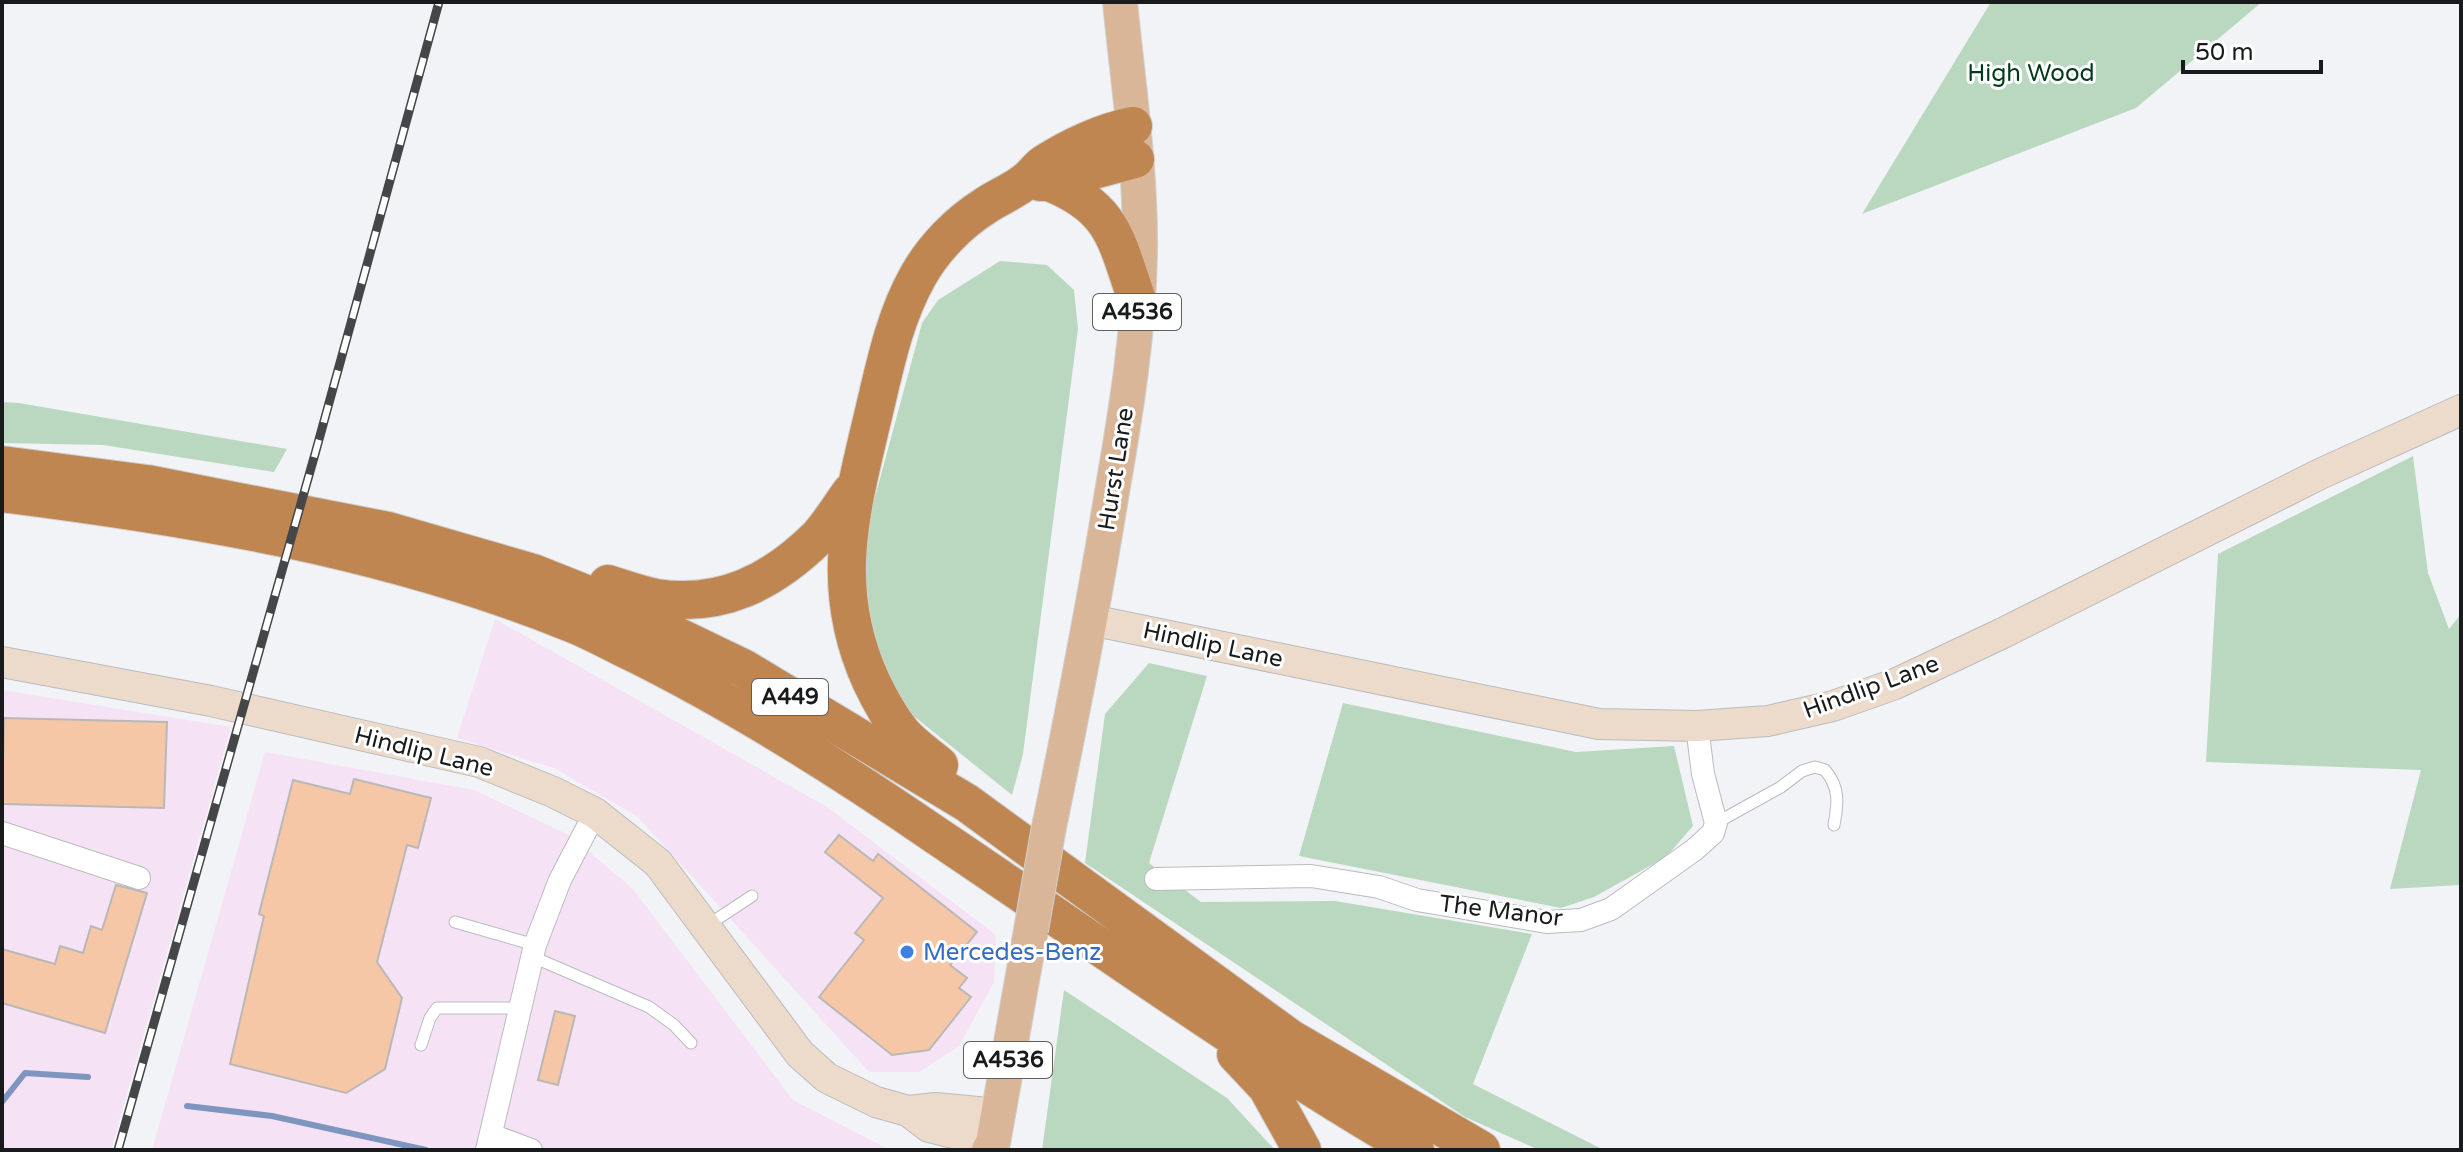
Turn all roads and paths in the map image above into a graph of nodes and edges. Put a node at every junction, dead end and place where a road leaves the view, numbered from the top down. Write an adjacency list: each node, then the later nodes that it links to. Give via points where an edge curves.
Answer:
1 (1120, 2): 2 (main road, Hurst Lane / A4536)
2 (1134, 143): 3 (highway); 4 (main road, Hurst Lane / A4536)
3 (1037, 182): 4 (highway, via 1081,197 1106,219); 7 (highway, via 982,207 954,230 918,275 890,345)
4 (1138, 303): 10 (main road, Hurst Lane / A4536)
5 (2461, 410): 12 (street, Hindlip Lane, via 1895,684 1768,721)
6 (2, 465): 9 (highway, A449, via 147,484 388,531)
7 (857, 483): 9 (highway, via 820,535 773,576 720,597 654,598); 13 (highway, via 845,578 860,657 884,709)
8 (2, 493): 25 (highway, A449, via 280,535 449,578 570,622 688,680 850,776)
9 (533, 573): 13 (highway, A449, via 743,668)
10 (1091, 620): 12 (street, Hindlip Lane, via 1599,724); 29 (main road, Hurst Lane / A4536, bridge)
11 (2, 662): 14 (street, Hindlip Lane, via 211,701 479,762)
12 (1697, 726): 15 (street)
13 (967, 803): 34 (highway, A449, via 1291,1039)
14 (595, 813): 22 (street, Hindlip Lane, via 658,863); 23 (street, via 560,880)
15 (1716, 823): 16 (lane, via 1815,767 1825,770 1836,787); 19 (street, The Manor, via 1694,850 1611,909 1581,920 1547,922 1311,876)
16 (1834, 825)
17 (2, 833): 18 (street)
18 (139, 878)
19 (1156, 879)
20 (752, 896): 22 (lane)
21 (455, 922): 23 (lane)
22 (705, 928): 28 (street, Hindlip Lane, via 813,1067)
23 (534, 951): 24 (street); 26 (lane, via 649,1007)
24 (522, 1008): 27 (lane, via 437,1008); 30 (street)
25 (1211, 1022): 32 (highway, via 1267,1087); 33 (highway, A449)
26 (691, 1043)
27 (421, 1045)
28 (924, 1129): 29 (street, Hindlip Lane)
29 (994, 1139)
30 (489, 1143): 31 (street)
31 (531, 1150)
32 (1302, 1150)
33 (1415, 1150)
34 (1481, 1150)

